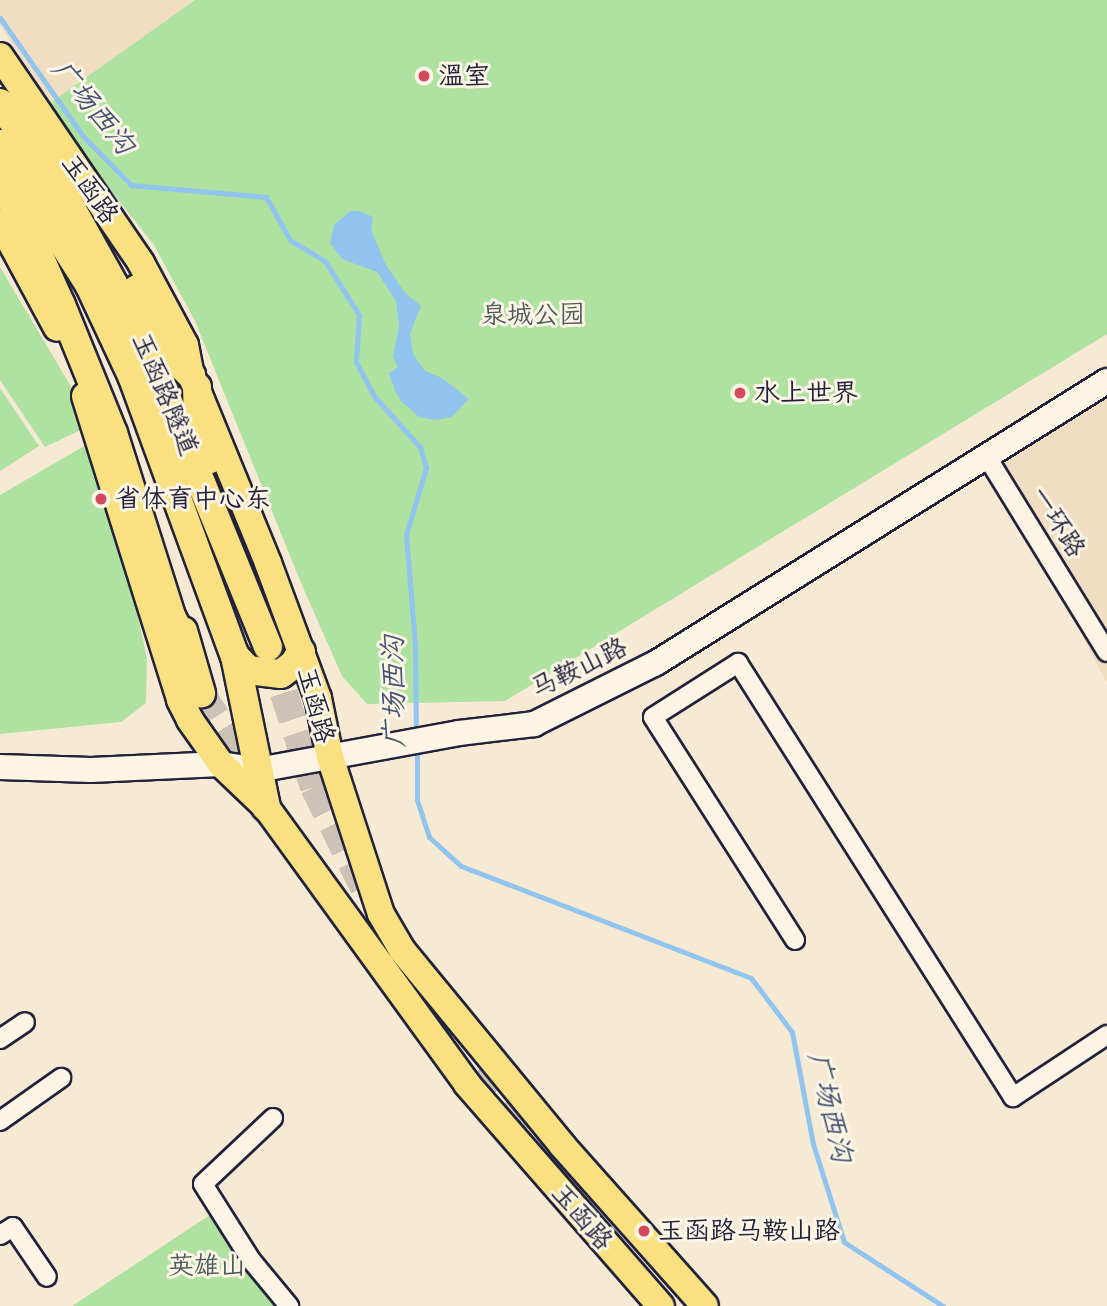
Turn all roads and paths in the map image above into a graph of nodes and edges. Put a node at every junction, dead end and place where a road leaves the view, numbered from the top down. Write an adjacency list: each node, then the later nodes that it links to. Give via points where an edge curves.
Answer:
1 (0, 56): 8 (main road, 玉函路, via 141,263 186,345)
2 (0, 103): 5 (highway)
3 (0, 144): 6 (highway)
4 (0, 181): 13 (highway, via 22,218 113,433 171,616)
5 (60, 188): 8 (highway, via 85,205); 11 (highway, 玉函路隧道, via 138,328)
6 (48, 215): 13 (highway, 玉函路隧道, via 121,418); 16 (highway, via 90,286 133,378)
7 (0, 222): 19 (main road, 玉函路, via 75,364 180,700)
8 (194, 381): 11 (highway, via 198,423); 14 (main road, 玉函路)
9 (1107, 381): 10 (main road, 马鞍山路)
10 (987, 457): 15 (street, 一环路); 18 (main road, 马鞍山路, via 644,669 534,724)
11 (250, 596): 12 (highway, 玉函路隧道)
12 (268, 646)
13 (188, 649): 17 (highway, 玉函路隧道)
14 (301, 652): 16 (highway, via 281,674 247,670); 18 (main road, 玉函路)
15 (1107, 652)
16 (235, 656): 21 (highway)
17 (201, 693)
18 (330, 757): 21 (main road, 马鞍山路); 34 (main road, 玉函路, via 381,914 402,950 562,1145)
19 (221, 764): 20 (main road, 马鞍山路, via 91,770); 21 (main road, 马鞍山路); 22 (main road, 玉函路)
20 (0, 767)
21 (258, 769): 22 (highway)
22 (266, 807): 33 (main road, 玉函路, via 467,1084)
23 (795, 940): 25 (street, via 653,717 738,663 1013,1097)
24 (25, 1022): 26 (street)
25 (1107, 1035)
26 (0, 1039)
27 (61, 1078): 29 (street)
28 (273, 1118): 32 (street, via 203,1184 251,1260)
29 (0, 1121)
30 (0, 1235): 31 (street, via 13,1227)
31 (47, 1277)
32 (289, 1306)
33 (661, 1306)
34 (705, 1306)

